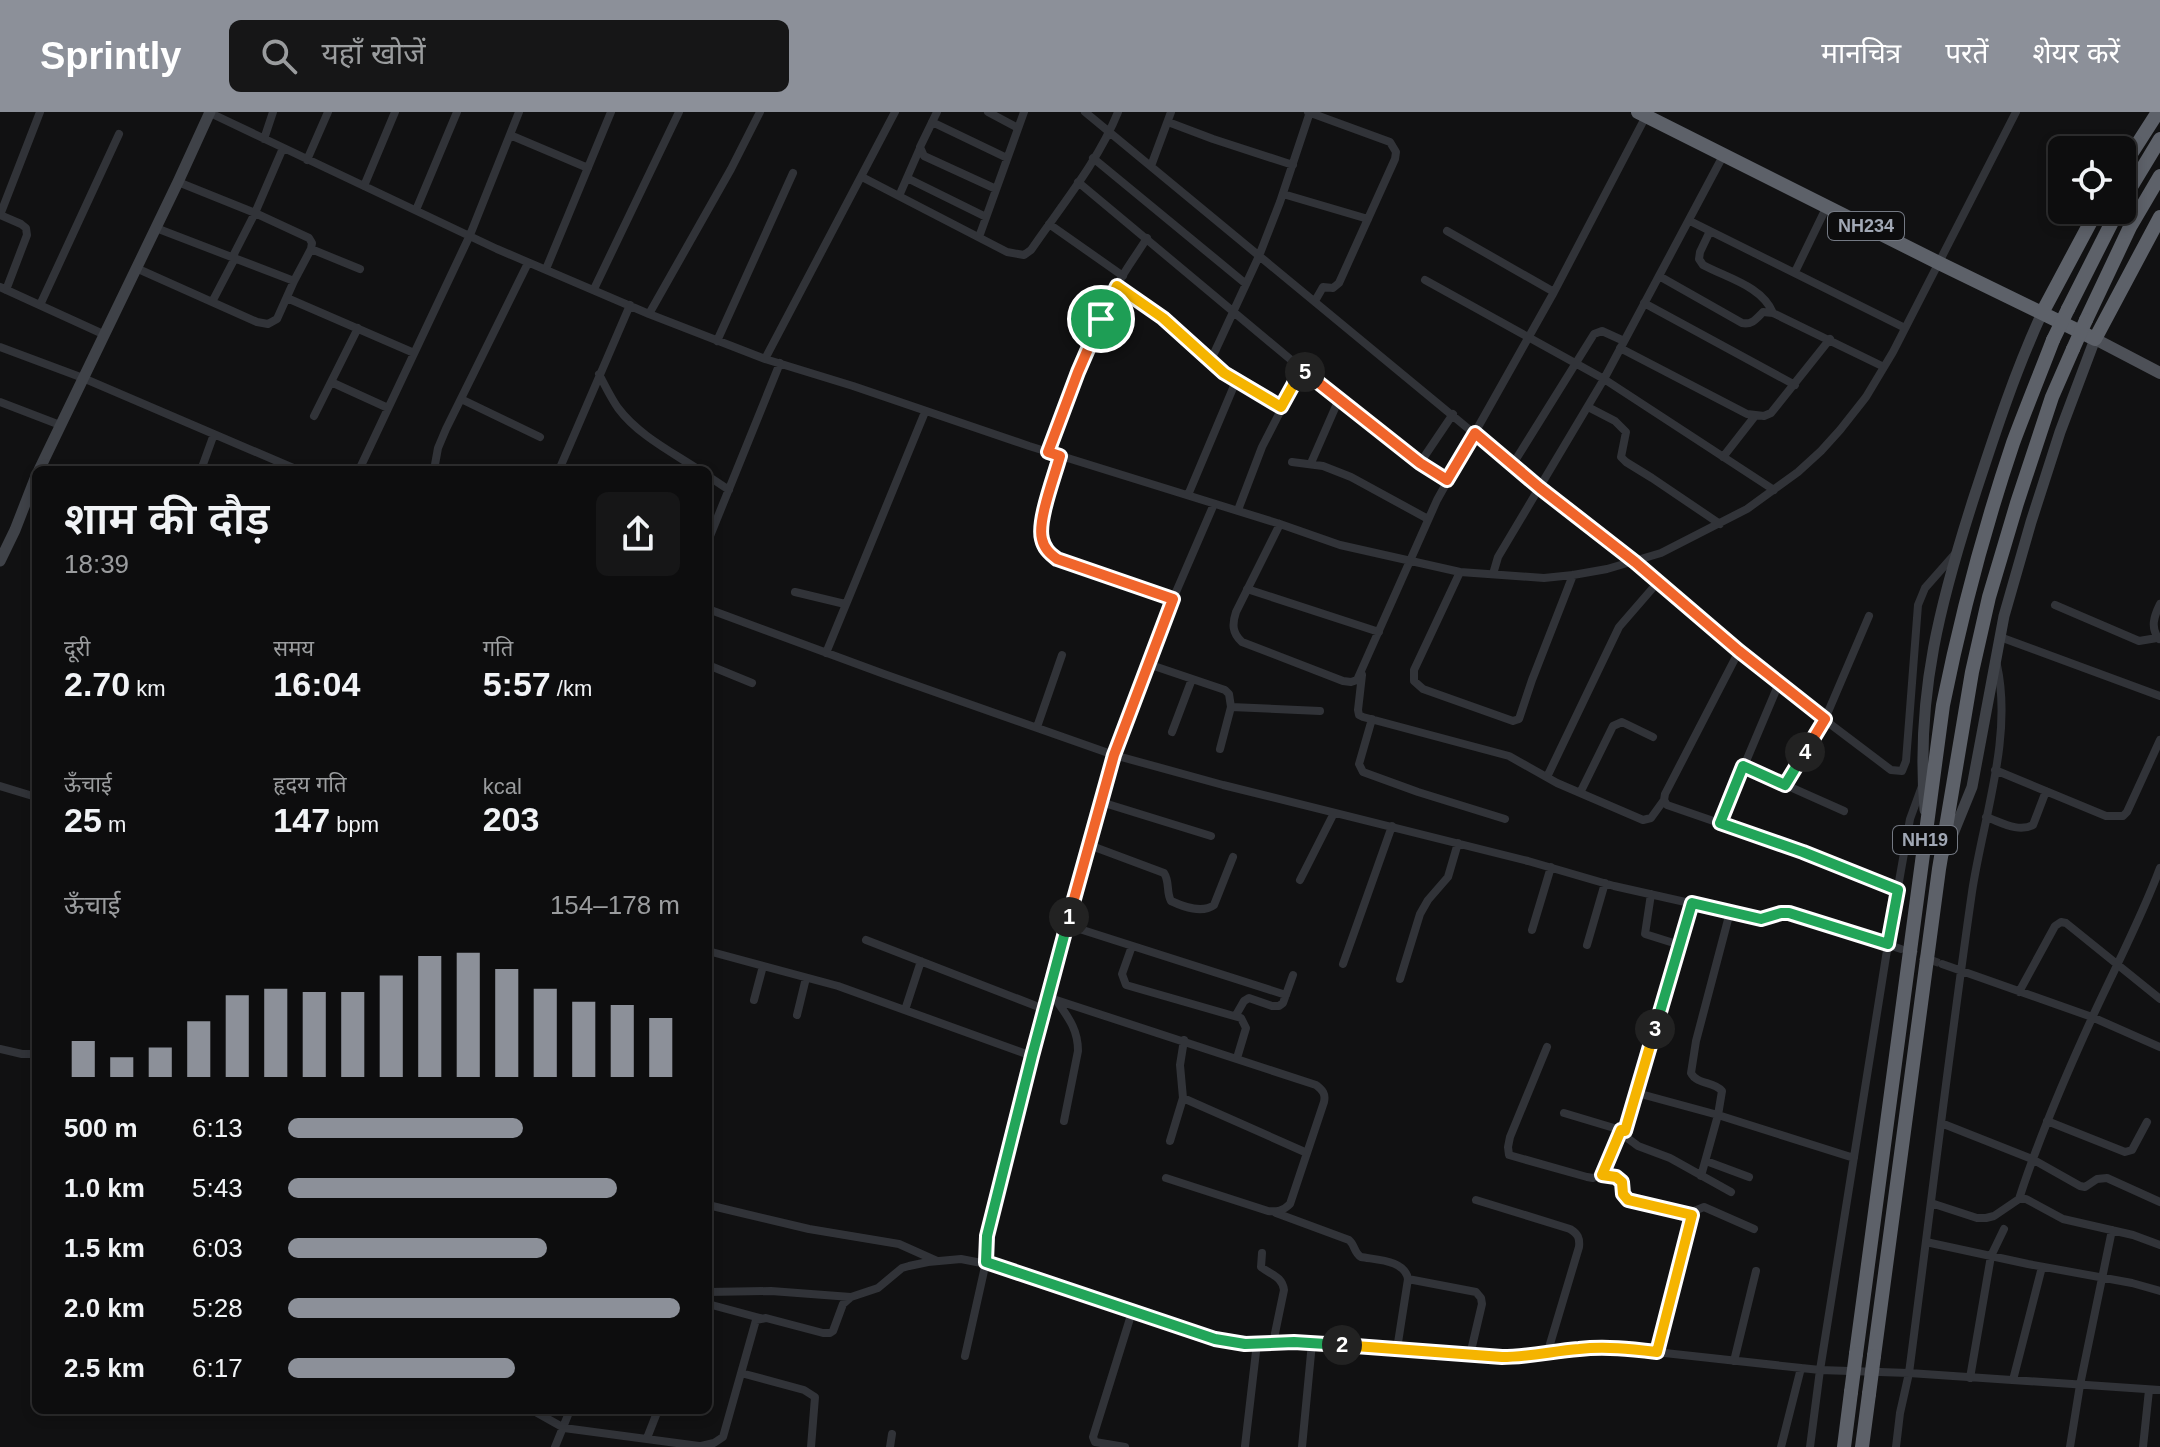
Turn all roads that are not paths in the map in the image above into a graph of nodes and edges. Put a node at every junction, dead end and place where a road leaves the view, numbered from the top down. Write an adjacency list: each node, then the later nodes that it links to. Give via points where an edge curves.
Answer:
1 (40, 112): 53 (street)
2 (209, 112): 27 (street); 44 (main road)
3 (273, 112): 27 (street)
4 (328, 112): 35 (street)
5 (395, 112): 46 (street)
6 (457, 112): 51 (street)
7 (519, 112): 26 (street)
8 (611, 112): 38 (street)
9 (679, 112): 83 (street)
10 (760, 112): 94 (street)
11 (895, 112): 41 (street)
12 (937, 112): 22 (street)
13 (988, 112): 23 (street)
14 (1024, 112): 23 (street)
15 (1085, 112): 24 (street)
16 (1118, 112): 24 (street)
17 (1309, 112): 36 (street); 56 (street, via 1394,147 1395,159)
18 (2016, 112): 71 (street)
19 (2158, 112): 29 (highway)
20 (1642, 114): 32 (highway, NH234); 84 (street)
21 (1170, 117): 36 (street, via 1213,139); 37 (street)
22 (932, 122): 30 (street); 33 (street)
23 (1018, 128): 33 (street)
24 (1109, 133): 34 (street); 37 (street)
25 (119, 134): 89 (street)
26 (510, 135): 38 (street); 64 (street)
27 (264, 139): 31 (street)
28 (2160, 139): 43 (highway)
29 (2136, 146)
30 (920, 147): 42 (street); 47 (street, via 924,156)
31 (283, 148): 35 (street); 52 (street)
32 (1724, 154): 50 (highway, NH234); 57 (street)
33 (1007, 158): 47 (street)
34 (1093, 158): 45 (street); 80 (street)
35 (307, 160): 46 (street)
36 (1293, 165): 48 (street)
37 (1151, 166): 68 (street)
38 (588, 168): 74 (street)
39 (793, 173): 101 (street)
40 (2160, 176): 223 (highway, NH19, bridge, via 2130,227 2052,397 2017,503 1972,672)
41 (862, 177): 49 (street); 105 (street)
42 (907, 178): 49 (street); 54 (street)
43 (2136, 179)
44 (178, 182): 52 (street); 61 (main road)
45 (1078, 182): 58 (street); 66 (street)
46 (364, 186): 51 (street)
47 (996, 189): 54 (street)
48 (1283, 194): 56 (street); 68 (street)
49 (899, 196): 65 (street)
50 (1827, 206): 71 (highway, NH234); 75 (street)
51 (416, 210): 64 (street)
52 (255, 213): 67 (street, via 309,238); 69 (street)
53 (0, 215): 82 (street, via 21,224 27,235)
54 (986, 217): 65 (street)
55 (2160, 217): 100 (highway)
56 (1368, 219): 86 (street, via 1339,283 1323,287)
57 (1690, 221): 63 (street); 77 (street)
58 (1049, 224): 65 (street, via 1024,255); 76 (street)
59 (2090, 224): 93 (highway)
60 (2111, 224): 216 (highway, NH19, bridge, via 2053,340 1995,500 1943,705)
61 (156, 228): 69 (street); 72 (main road)
62 (1447, 231): 84 (street)
63 (1710, 231): 75 (street); 92 (street, via 1700,252 1703,265 1758,292)
64 (470, 235): 70 (street); 104 (street)
65 (979, 237)
66 (1147, 238): 76 (street); 91 (street)
67 (311, 249): 73 (street); 79 (street)
68 (1259, 256): 80 (street); 86 (street)
69 (235, 258): 79 (street); 87 (street)
70 (528, 263): 74 (street); 118 (street)
71 (1939, 263): 93 (highway, NH234); 96 (street)
72 (136, 268): 87 (street); 97 (main road)
73 (360, 269)
74 (546, 269): 83 (street)
75 (1795, 272): 96 (street)
76 (1123, 276): 81 (street)
77 (1659, 276): 88 (street); 92 (street, via 1742,323 1763,312)
78 (1425, 280): 98 (street)
79 (294, 281): 85 (street)
80 (1246, 284): 91 (street)
81 (1117, 286): 106 (street, via 1163,318); 132 (street)
82 (3, 289): 89 (street)
83 (594, 289): 90 (street)
84 (1554, 292): 98 (street)
85 (287, 298): 87 (street, via 277,319 268,324); 95 (street)
86 (1315, 301): 125 (street)
87 (212, 302)
88 (1644, 303): 102 (street); 117 (street)
89 (40, 305): 97 (street)
90 (630, 305): 94 (street); 112 (street)
91 (1232, 313): 106 (street); 110 (street)
92 (1773, 313): 99 (street)
93 (2042, 313): 100 (highway, NH234); 159 (main road, via 2008,393)
94 (649, 314): 101 (street)
95 (358, 328): 104 (street); 116 (street)
96 (1905, 328): 109 (street)
97 (103, 334): 113 (main road)
98 (1529, 336): 108 (street); 129 (street)
99 (1830, 339): 109 (street); 117 (street)
100 (2095, 339): 111 (main road); 176 (main road, via 2031,522)
101 (717, 341): 105 (street)
102 (1622, 345): 108 (street, via 1597,331); 114 (street); 127 (street)
103 (0, 347): 113 (street)
104 (414, 353): 123 (street)
105 (765, 359): 107 (street)
106 (1210, 362): 115 (street)
107 (780, 363): 124 (street); 150 (street)
108 (1575, 363): 114 (street); 138 (street)
109 (1884, 367): 151 (street, via 1840,430)
110 (1302, 369): 119 (street); 121 (street)
111 (2160, 373)
112 (599, 374): 144 (street); 145 (street, via 626,417)
113 (83, 378): 128 (main road); 130 (street)
114 (1604, 379): 122 (street); 134 (street)
115 (1236, 381): 121 (street); 152 (street)
116 (331, 382): 123 (street); 126 (street)
117 (1795, 385): 127 (street, via 1771,413)
118 (461, 399): 131 (street); 143 (street)
119 (1339, 399): 136 (street); 137 (street)
120 (0, 402): 128 (street)
121 (1281, 407): 154 (street)
122 (1588, 407): 149 (street); 157 (street, via 1626,432 1621,457 1626,462)
123 (388, 408): 142 (street)
124 (925, 412): 132 (street); 170 (street)
125 (1453, 414): 129 (street); 137 (street)
126 (314, 416)
127 (1755, 416): 134 (street)
128 (60, 425): 139 (main road)
129 (1475, 433): 138 (street); 147 (street)
130 (214, 434): 140 (street); 141 (street)
131 (540, 437)
132 (1048, 452): 133 (street)
133 (1060, 456): 152 (street); 169 (street, via 1040,527 1047,551)
134 (1723, 457): 151 (street)
135 (1292, 462): 136 (street)
136 (1311, 463): 155 (street, via 1351,477)
137 (1420, 463): 147 (street)
138 (1513, 464): 149 (street)
139 (41, 466)
140 (202, 466)
141 (289, 466)
142 (361, 466)
143 (435, 466)
144 (561, 466)
145 (693, 466)
146 (712, 479): 150 (street)
147 (1447, 480): 155 (street)
148 (32, 485): 160 (main road)
149 (1540, 488): 162 (street); 164 (street)
150 (729, 490): 158 (street)
151 (1774, 490): 157 (street)
152 (1188, 495): 153 (street)
153 (1214, 504): 154 (street); 169 (street)
154 (1238, 510): 156 (street)
155 (1428, 519): 161 (street)
156 (1280, 524): 161 (street); 167 (street)
157 (1720, 524): 162 (street)
158 (712, 531)
159 (1956, 553): 192 (street, via 1925,588 1918,605 1902,771 1891,770); 202 (main road, via 1929,666)
160 (0, 561)
161 (1409, 562): 163 (street); 175 (street)
162 (1635, 562): 165 (street); 166 (street)
163 (1460, 572): 164 (street); 165 (street, via 1414,670 1414,681 1423,689 1513,721 1523,713)
164 (1493, 574): 165 (street)
165 (1573, 575)
166 (1658, 582): 178 (street); 201 (street, via 1619,627)
167 (1247, 589): 175 (street); 184 (street, via 1233,623 1242,642 1343,681 1357,680)
168 (795, 592): 170 (street)
169 (1173, 599): 182 (street)
170 (845, 604): 179 (street)
171 (2160, 604): 177 (street, via 2153,621)
172 (2055, 605): 177 (street, via 2139,641)
173 (712, 610): 179 (street)
174 (1869, 616): 192 (street)
175 (1379, 632): 184 (street)
176 (2000, 637): 181 (main road); 188 (street)
177 (2159, 639)
178 (1739, 651): 187 (street); 208 (street)
179 (826, 653): 193 (street)
180 (1062, 655): 193 (street)
181 (1995, 660): 200 (street, via 2003,716); 223 (main road, via 1972,787)
182 (1148, 664): 185 (street); 198 (street)
183 (712, 667): 186 (street)
184 (1362, 672): 191 (street, via 1359,715)
185 (1192, 679): 189 (street, via 1225,690); 194 (street)
186 (752, 683)
187 (1779, 683): 192 (street); 199 (street)
188 (2160, 696)
189 (1231, 707): 190 (street); 197 (street)
190 (1320, 711)
191 (1372, 719): 201 (street, via 1509,756); 213 (street, via 1359,764 1363,772)
192 (1825, 719): 203 (street)
193 (1037, 727): 198 (street)
194 (1172, 732)
195 (1653, 737): 206 (street, via 1622,722 1613,726)
196 (2160, 740): 205 (street, via 2123,816 2106,816)
197 (1220, 749)
198 (1114, 755): 209 (street); 211 (street)
199 (1743, 766): 203 (street); 214 (street)
200 (1995, 770): 205 (street); 212 (street)
201 (1547, 777): 206 (street)
202 (1923, 784): 216 (main road); 226 (street, via 1910,819)
203 (1785, 785): 210 (street)
204 (0, 786): 207 (street)
205 (2046, 791): 212 (street, via 2029,828)
206 (1580, 793): 208 (street, via 1643,820 1651,818)
207 (32, 796)
208 (1664, 800): 214 (street)
209 (1101, 802): 217 (street); 219 (street)
210 (1844, 811)
211 (1334, 813): 215 (street); 224 (street)
212 (1986, 817): 245 (street)
213 (1505, 819)
214 (1720, 823): 226 (street)
215 (1392, 826): 218 (street); 241 (street)
216 (1927, 826): 344 (highway, NH19, bridge)
217 (1211, 836)
218 (1458, 843): 221 (street); 248 (street, via 1448,877 1420,914)
219 (1089, 845): 220 (street, via 1164,873 1171,901 1200,910 1214,905); 231 (street)
220 (1233, 857)
221 (1551, 867): 225 (street); 232 (street)
222 (2160, 868): 228 (street)
223 (1939, 869): 345 (highway, NH19, bridge)
224 (1300, 880)
225 (1605, 883): 227 (street); 235 (street)
226 (1898, 890): 234 (street)
227 (1651, 894): 229 (street); 236 (street, via 1645,934)
228 (2155, 894): 243 (street)
229 (1692, 903): 230 (street); 236 (street)
230 (1730, 912): 234 (street, via 1761,919 1789,913); 269 (street, via 1691,1073 1720,1087)
231 (1067, 925): 237 (street); 251 (street)
232 (1532, 930)
233 (866, 940): 240 (street)
234 (1888, 944): 238 (street); 277 (street)
235 (1587, 945)
236 (1680, 945): 266 (street)
237 (1132, 946): 250 (street); 257 (street, via 1122,974 1126,985)
238 (1901, 949)
239 (712, 952): 244 (street)
240 (921, 961): 254 (street); 255 (street)
241 (1343, 964)
242 (1942, 964): 245 (street)
243 (2118, 964): 249 (street, via 2061,922); 252 (street); 258 (street)
244 (763, 966): 247 (street); 253 (street)
245 (1961, 971): 249 (street); 273 (street)
246 (1293, 975): 250 (street)
247 (806, 978): 255 (street); 256 (street)
248 (1400, 979)
249 (2019, 992): 258 (street)
250 (1286, 995): 257 (street, via 1279,1006 1249,998)
251 (1052, 998): 254 (street); 259 (street); 270 (street, via 1073,1024 1078,1040)
252 (2160, 999)
253 (754, 1000)
254 (1044, 1009): 264 (street)
255 (905, 1010): 264 (street)
256 (797, 1015)
257 (1236, 1015): 265 (street, via 1246,1028)
258 (2092, 1017): 261 (street); 271 (street)
259 (1184, 1040): 265 (street); 267 (street)
260 (1547, 1047): 280 (street, via 1508,1151 1513,1157 1587,1177)
261 (2160, 1047)
262 (0, 1049): 263 (street)
263 (32, 1054)
264 (1032, 1056): 300 (street, via 987,1236)
265 (1237, 1058): 276 (street, via 1322,1090 1324,1102)
266 (1637, 1093): 269 (street); 274 (street)
267 (1183, 1098): 275 (street); 276 (street)
268 (1564, 1113): 274 (street)
269 (1718, 1115): 277 (street); 279 (street)
270 (1064, 1121)
271 (2047, 1121): 272 (street, via 2125,1152 2132,1150); 278 (street)
272 (2147, 1122)
273 (1941, 1123): 278 (street); 288 (street)
274 (1623, 1131): 280 (street); 281 (street, via 1629,1141)
275 (1170, 1141)
276 (1307, 1153): 290 (street, via 1290,1204)
277 (1854, 1158): 321 (street)
278 (2032, 1159): 285 (street); 287 (street, via 2080,1186 2107,1178)
279 (1706, 1161): 281 (street); 282 (street)
280 (1602, 1175): 291 (street, via 1619,1179 1628,1200)
281 (1701, 1176): 284 (street)
282 (1749, 1177)
283 (1166, 1178): 290 (street)
284 (1731, 1192)
285 (2019, 1199): 288 (street, via 1986,1218); 294 (street, via 2063,1219)
286 (1476, 1200): 316 (street, via 1577,1233 1579,1247)
287 (2160, 1202)
288 (1931, 1203): 295 (street)
289 (712, 1206): 299 (street, via 899,1244)
290 (1275, 1212): 304 (street, via 1349,1240 1357,1254 1397,1264)
291 (1692, 1215): 292 (street, via 1704,1207); 315 (street)
292 (1754, 1229)
293 (2004, 1229): 298 (street)
294 (2112, 1230): 296 (street); 303 (street)
295 (1926, 1242): 298 (street); 323 (street)
296 (2160, 1245)
297 (1262, 1253): 312 (street, via 1261,1267 1280,1278 1284,1290)
298 (1991, 1256): 301 (street); 324 (street)
299 (938, 1261): 300 (street); 307 (street, via 902,1268 878,1288)
300 (986, 1262): 309 (street); 318 (street)
301 (2042, 1267): 303 (street); 325 (street)
302 (1756, 1271): 319 (street)
303 (2103, 1278): 305 (street); 326 (street)
304 (1408, 1279): 314 (street); 317 (street, via 1476,1292 1481,1298)
305 (2160, 1291)
306 (712, 1292): 307 (street)
307 (851, 1297): 310 (street, via 830,1333)
308 (712, 1305): 310 (street)
309 (1132, 1312): 311 (street, via 1215,1339); 340 (street, via 1093,1437 1100,1444)
310 (760, 1318): 322 (street)
311 (1257, 1343): 312 (street); 336 (street)
312 (1273, 1343): 313 (street)
313 (1312, 1343): 314 (street); 341 (street)
314 (1397, 1349): 317 (street)
315 (1657, 1352): 316 (street, via 1619,1348); 319 (street)
316 (1547, 1354): 317 (street)
317 (1470, 1355)
318 (965, 1356)
319 (1734, 1361): 320 (street)
320 (1801, 1368): 321 (street); 342 (street)
321 (1820, 1370): 323 (street); 343 (street)
322 (741, 1373): 335 (street, via 723,1437); 338 (street, via 815,1397)
323 (1909, 1373): 324 (street); 346 (street)
324 (1970, 1378): 325 (street)
325 (2013, 1380): 326 (street)
326 (2080, 1385): 327 (street); 347 (street)
327 (2149, 1390): 328 (street); 348 (street)
328 (2160, 1390)
329 (539, 1414): 332 (street)
330 (569, 1414): 332 (street)
331 (656, 1414): 334 (street)
332 (564, 1428): 334 (street); 337 (street)
333 (892, 1434): 339 (street)
334 (647, 1438): 335 (street)
335 (698, 1446)
336 (1245, 1446)
337 (555, 1447)
338 (811, 1447)
339 (890, 1447)
340 (1125, 1447)
341 (1302, 1447)
342 (1781, 1447)
343 (1810, 1447)
344 (1844, 1447)
345 (1862, 1447)
346 (1896, 1447)
347 (2070, 1447)
348 (2143, 1447)

